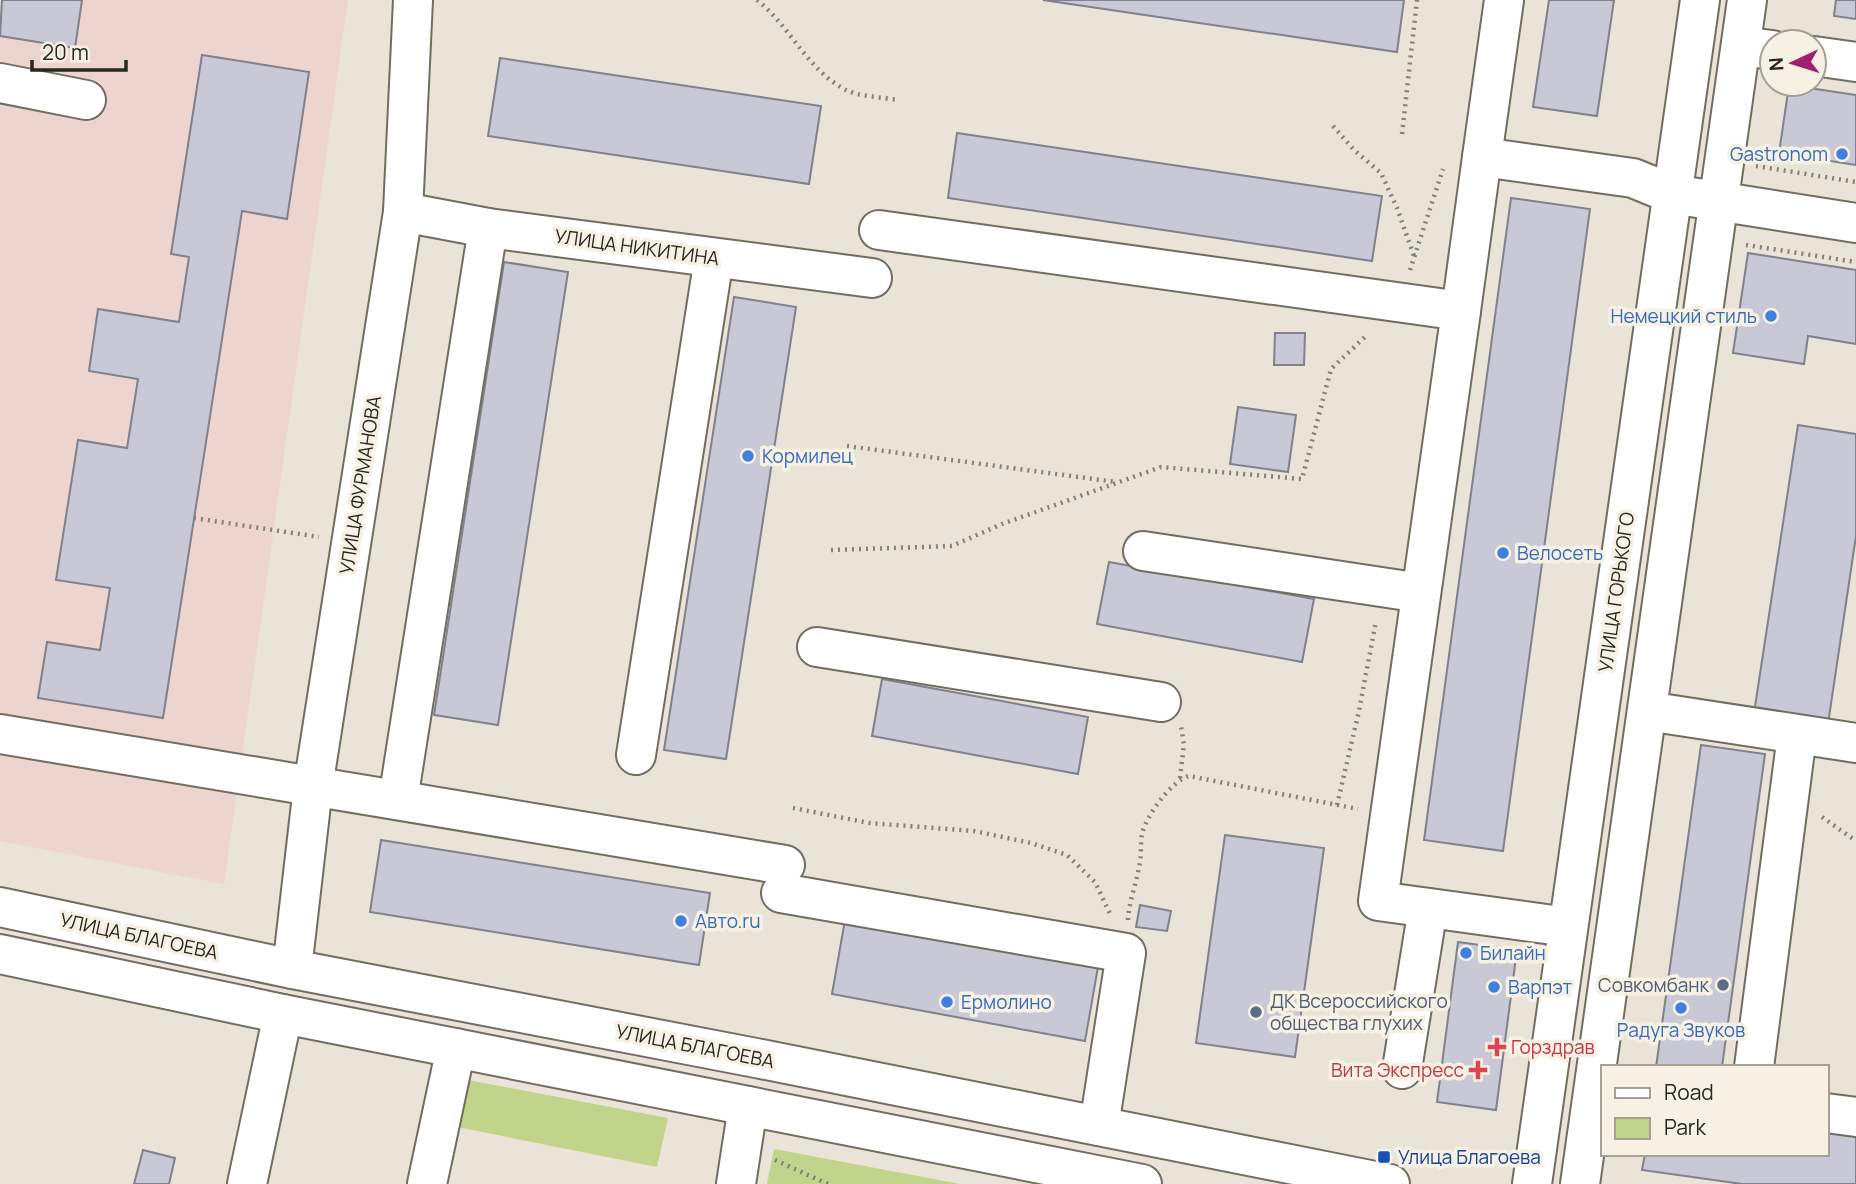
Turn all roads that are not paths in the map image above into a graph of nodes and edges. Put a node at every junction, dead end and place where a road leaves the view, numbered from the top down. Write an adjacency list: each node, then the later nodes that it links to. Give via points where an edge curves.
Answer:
1 (413, 0): 13 (main road, УЛИЦА ФУРМАНОВА)
2 (1504, 0): 10 (main road)
3 (1700, 0): 11 (main road, УЛИЦА ГОРЬКОГО)
4 (1747, 0): 5 (main road)
5 (1756, 48): 12 (main road)
6 (1828, 58): 7 (main road)
7 (1856, 62)
8 (0, 83): 9 (main road)
9 (86, 100)
10 (1482, 157): 11 (main road, via 1633,178); 19 (main road)
11 (1672, 194): 12 (main road); 33 (main road, УЛИЦА ГОРЬКОГО)
12 (1719, 201): 14 (main road); 24 (main road)
13 (403, 212): 15 (main road, УЛИЦА НИКИТИНА); 29 (main road, УЛИЦА ФУРМАНОВА)
14 (1856, 223)
15 (488, 228): 17 (main road, УЛИЦА НИКИТИНА); 30 (main road)
16 (879, 230): 19 (main road)
17 (714, 258): 18 (main road, УЛИЦА НИКИТИНА); 28 (main road)
18 (872, 278)
19 (1461, 312): 21 (main road)
20 (1143, 551): 21 (main road)
21 (1421, 593): 32 (main road, via 1378,901)
22 (817, 648): 23 (main road)
23 (1161, 702)
24 (1647, 710): 26 (main road); 52 (main road)
25 (0, 734): 29 (main road)
26 (1797, 735): 27 (main road); 40 (main road)
27 (1856, 743)
28 (636, 755)
29 (313, 787): 30 (main road); 35 (main road, УЛИЦА ФУРМАНОВА)
30 (398, 800): 45 (main road, via 1126,953)
31 (0, 907): 35 (main road, УЛИЦА БЛАГОЕВА)
32 (1427, 908): 33 (main road); 41 (main road)
33 (1568, 927): 51 (main road, УЛИЦА ГОРЬКОГО)
34 (0, 954): 37 (main road)
35 (292, 969): 36 (main road, УЛИЦА БЛАГОЕВА); 37 (main road, via 272,994)
36 (335, 977): 38 (main road, via 305,988); 45 (main road, УЛИЦА БЛАГОЕВА)
37 (245, 1006): 38 (main road)
38 (283, 1014): 39 (main road); 46 (main road)
39 (456, 1048): 42 (main road); 47 (main road)
40 (1754, 1065)
41 (1402, 1069)
42 (748, 1106): 48 (main road); 49 (main road)
43 (1828, 1112): 44 (main road)
44 (1856, 1117)
45 (1100, 1126): 50 (main road, УЛИЦА БЛАГОЕВА)
46 (247, 1184)
47 (427, 1184)
48 (736, 1184)
49 (1142, 1184)
50 (1390, 1184)
51 (1532, 1184)
52 (1580, 1184)

